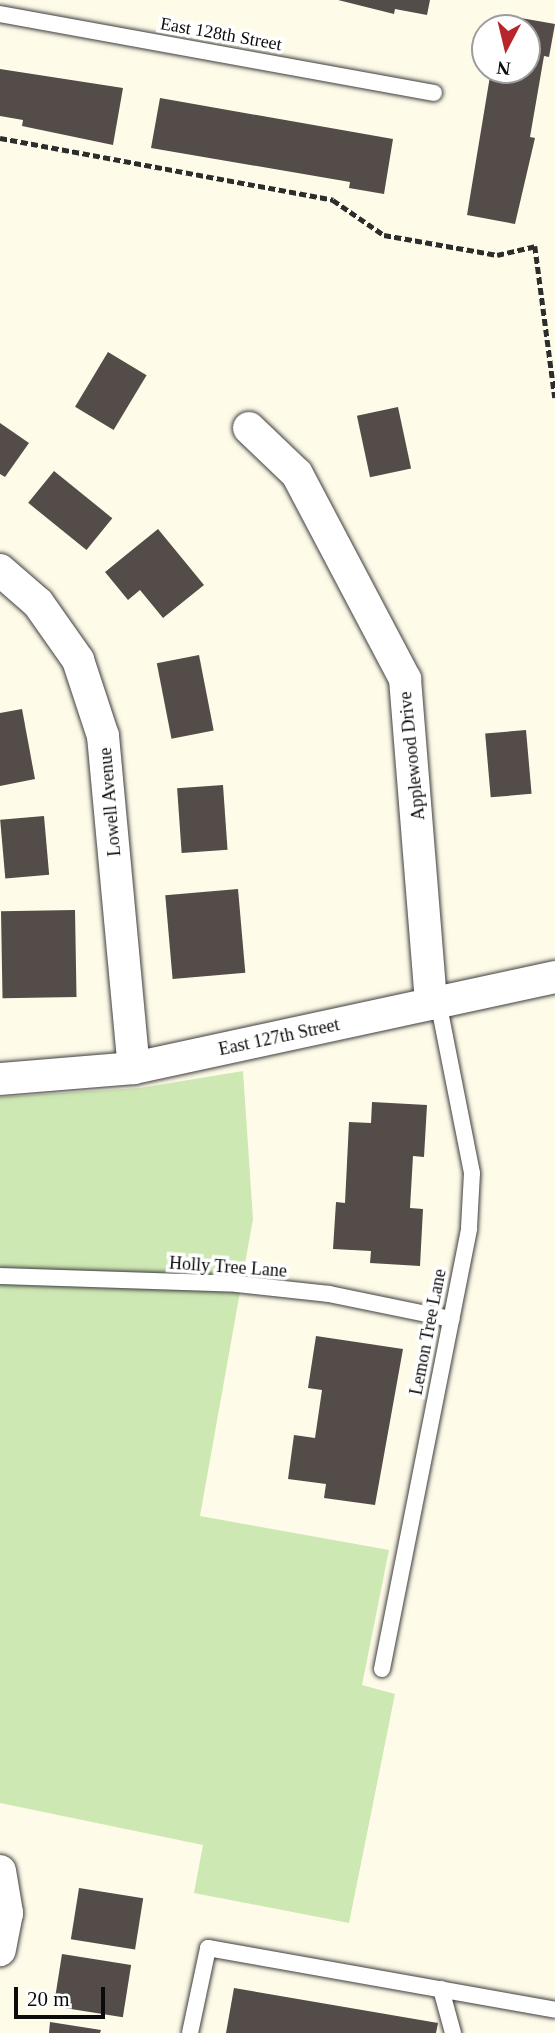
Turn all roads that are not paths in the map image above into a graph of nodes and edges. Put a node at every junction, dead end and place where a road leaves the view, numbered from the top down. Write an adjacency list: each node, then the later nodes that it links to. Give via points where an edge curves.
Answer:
1 (0, 14): 2 (lane, East 128th Street)
2 (434, 93)
3 (249, 428): 6 (street, Applewood Drive, via 297,474 405,679)
4 (0, 570): 7 (street, Lowell Avenue, via 38,603 78,660 103,736)
5 (555, 977): 6 (street, East 127th Street)
6 (435, 1003): 7 (street, East 127th Street); 10 (lane, Lemon Tree Lane, via 472,1172 469,1228)
7 (134, 1068): 8 (street, East 127th Street)
8 (0, 1079)
9 (0, 1276): 10 (lane, Holly Tree Lane, via 237,1284 329,1294)
10 (451, 1319): 11 (lane, Lemon Tree Lane)
11 (382, 1669)
12 (0, 1871): 13 (street, via 7,1913)
13 (0, 1950)
14 (441, 1989): 15 (lane); 16 (lane, via 208,1948); 17 (lane)
15 (555, 2010)
16 (190, 2033)
17 (453, 2033)

